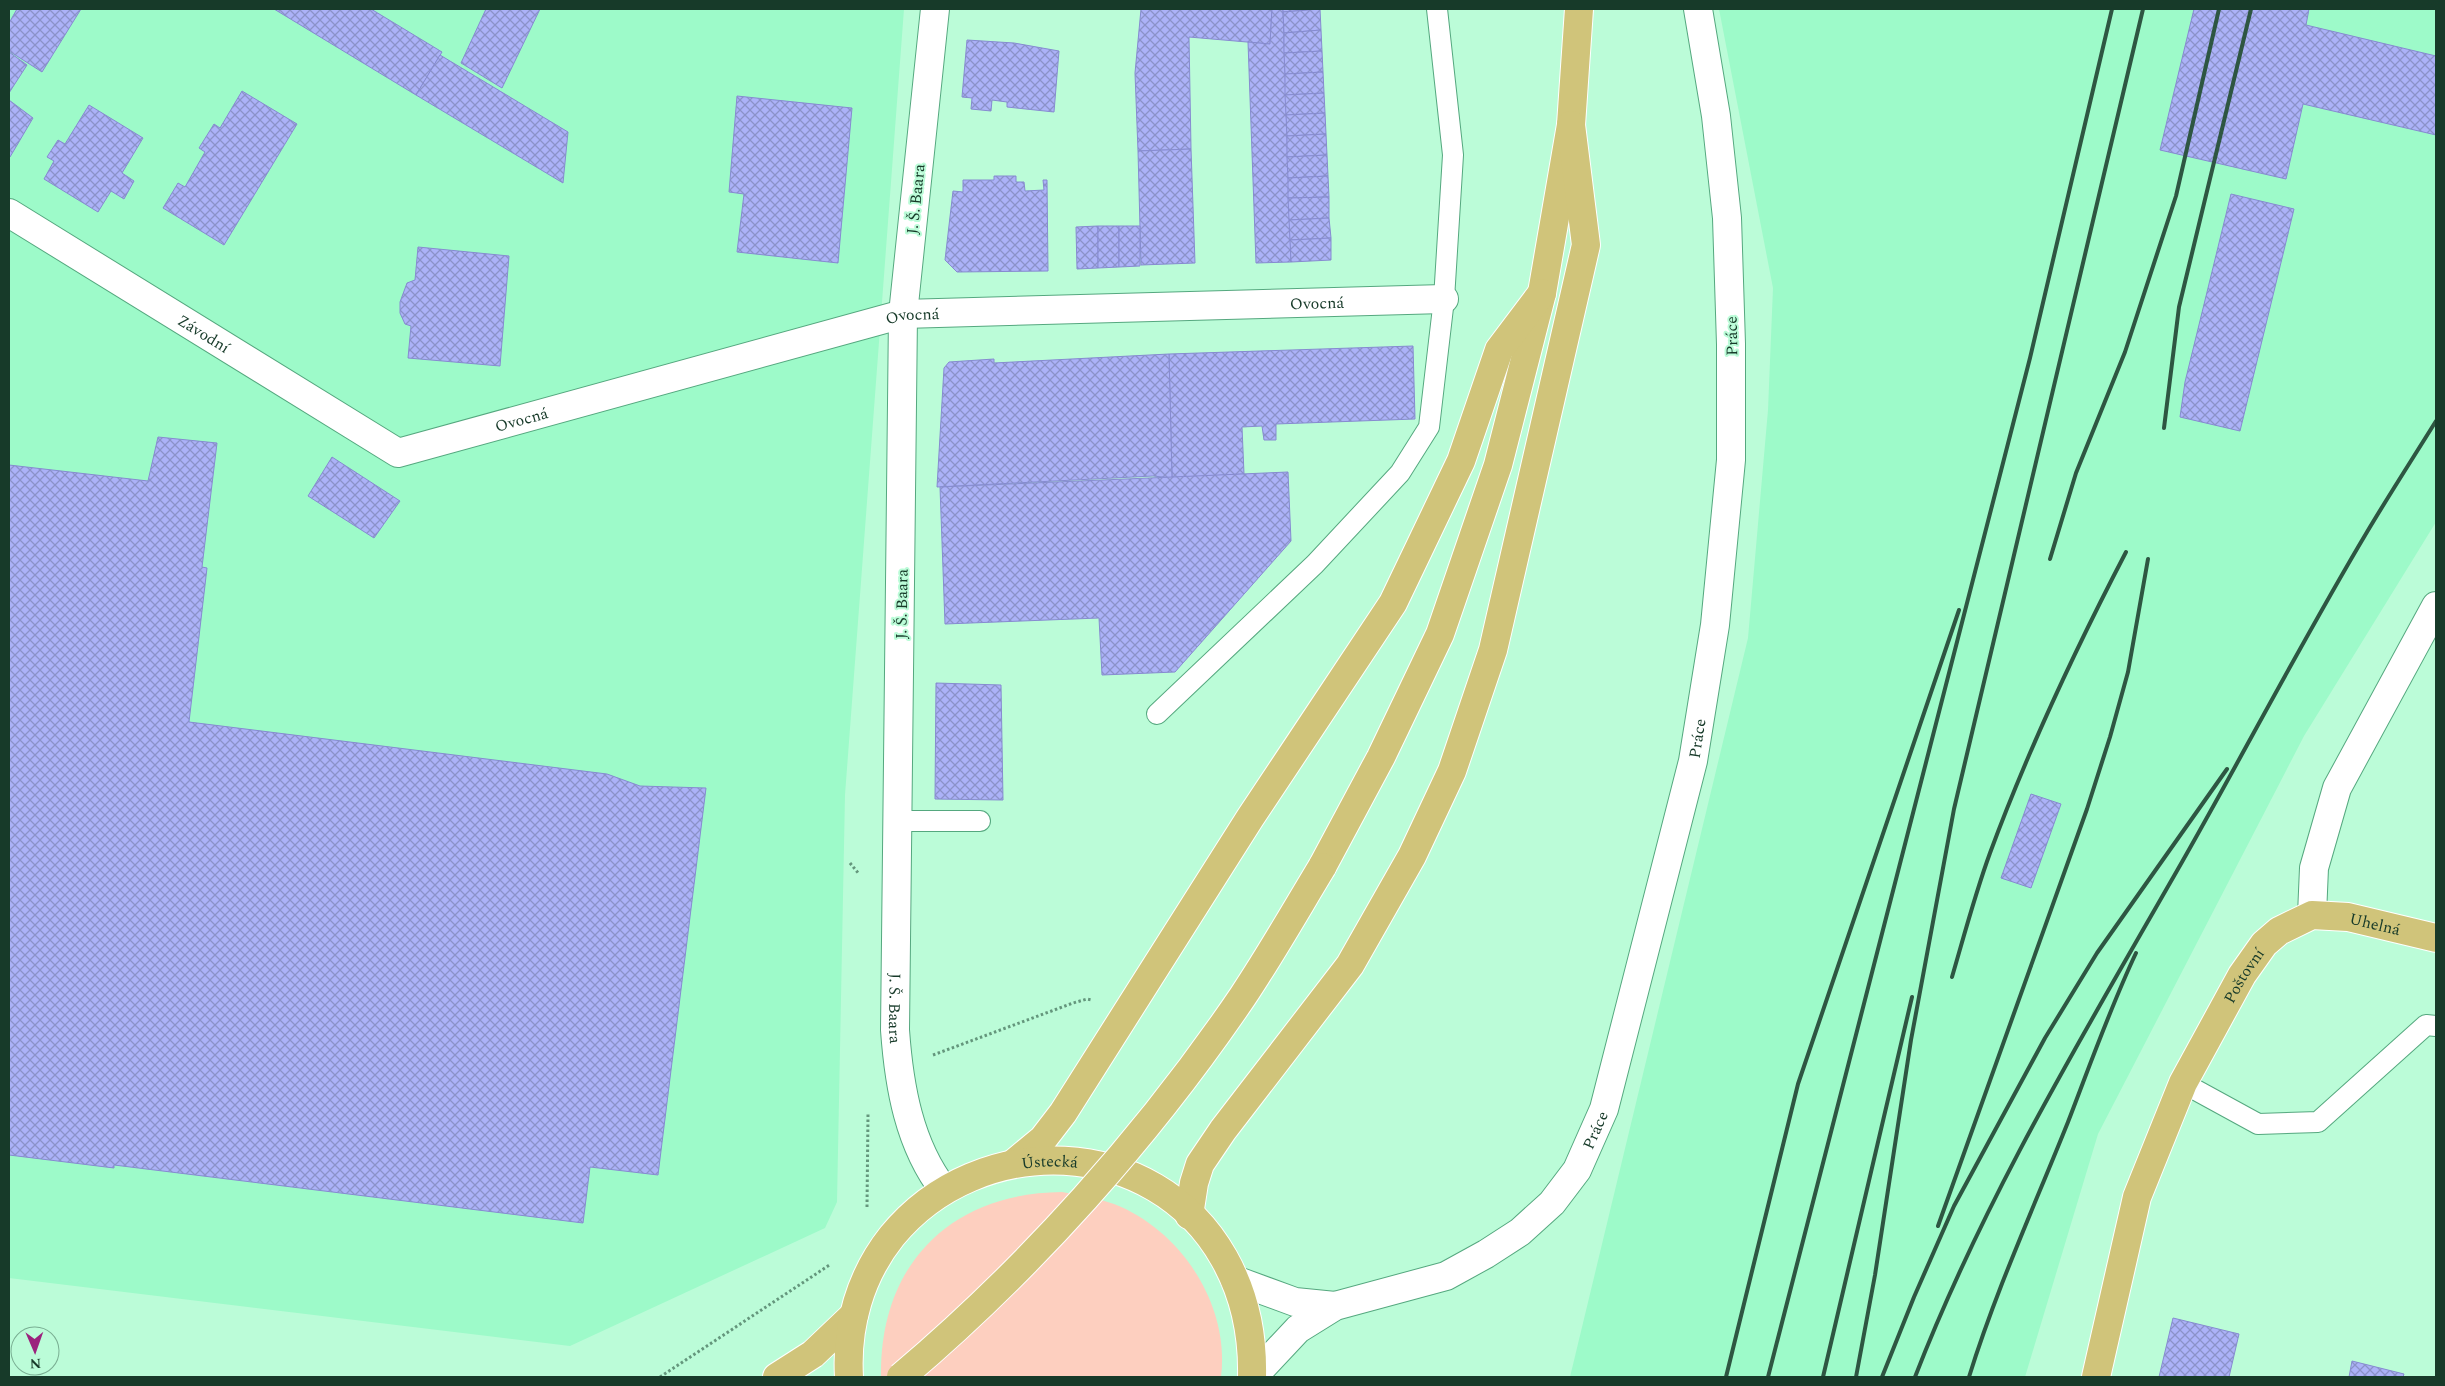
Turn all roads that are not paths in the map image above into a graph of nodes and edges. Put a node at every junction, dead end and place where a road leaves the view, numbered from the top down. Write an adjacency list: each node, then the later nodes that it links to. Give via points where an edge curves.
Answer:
1 (935, 9): 9 (street, J. Š. Baara)
2 (1436, 9): 8 (lane, via 1453,155)
3 (1579, 9): 5 (main road)
4 (1698, 9): 23 (street, Práce, via 1716,116 1727,218 1731,460 1715,625 1693,761 1604,1109 1577,1170 1552,1203 1520,1232 1446,1276)
5 (1571, 126): 7 (main road); 21 (main road, via 1586,245 1493,650 1452,771 1412,856 1350,965 1200,1164)
6 (9, 213): 10 (street, Závodní)
7 (1542, 293): 19 (main road, via 1499,350 1461,461 1393,603 1250,818 1063,1113 1043,1139); 27 (main road, bridge, via 1498,465 1440,634 1381,757 1322,867 1243,996 1132,1145 954,1332)
8 (1444, 299): 9 (street, Ovocná); 12 (lane, via 1429,426 1400,473 1315,564)
9 (903, 314): 10 (street, Ovocná); 13 (street, J. Š. Baara)
10 (398, 452)
11 (2436, 606): 15 (street, via 2337,788 2314,868)
12 (1157, 714)
13 (899, 820): 14 (lane); 20 (street, J. Š. Baara, via 895,1030 898,1075 922,1156)
14 (980, 821)
15 (2312, 915): 16 (main road, Uhelná, via 2348,916); 18 (main road, Poštovní, via 2279,931 2264,944 2242,975)
16 (2436, 938)
17 (2436, 1026): 18 (lane, via 2426,1025 2318,1122 2258,1124)
18 (2183, 1082): 29 (main road, Poštovní, via 2136,1197)
19 (1014, 1163): 20 (main road, Ústecká, via 978,1173); 21 (main road, Ústecká, via 1061,1160 1108,1168 1151,1186)
20 (944, 1190): 24 (main road, Ústecká, via 912,1214 886,1244 867,1277)
21 (1189, 1214): 22 (main road, Ústecká, via 1218,1249)
22 (1235, 1280): 23 (street, Práce, via 1295,1302); 28 (main road, Ústecká, via 1249,1328)
23 (1335, 1306): 28 (street, Práce, via 1298,1330)
24 (854, 1315): 25 (main road, via 813,1354); 26 (main road, Ústecká)
25 (778, 1377)
26 (849, 1377)
27 (901, 1377)
28 (1252, 1377)
29 (2096, 1377)

